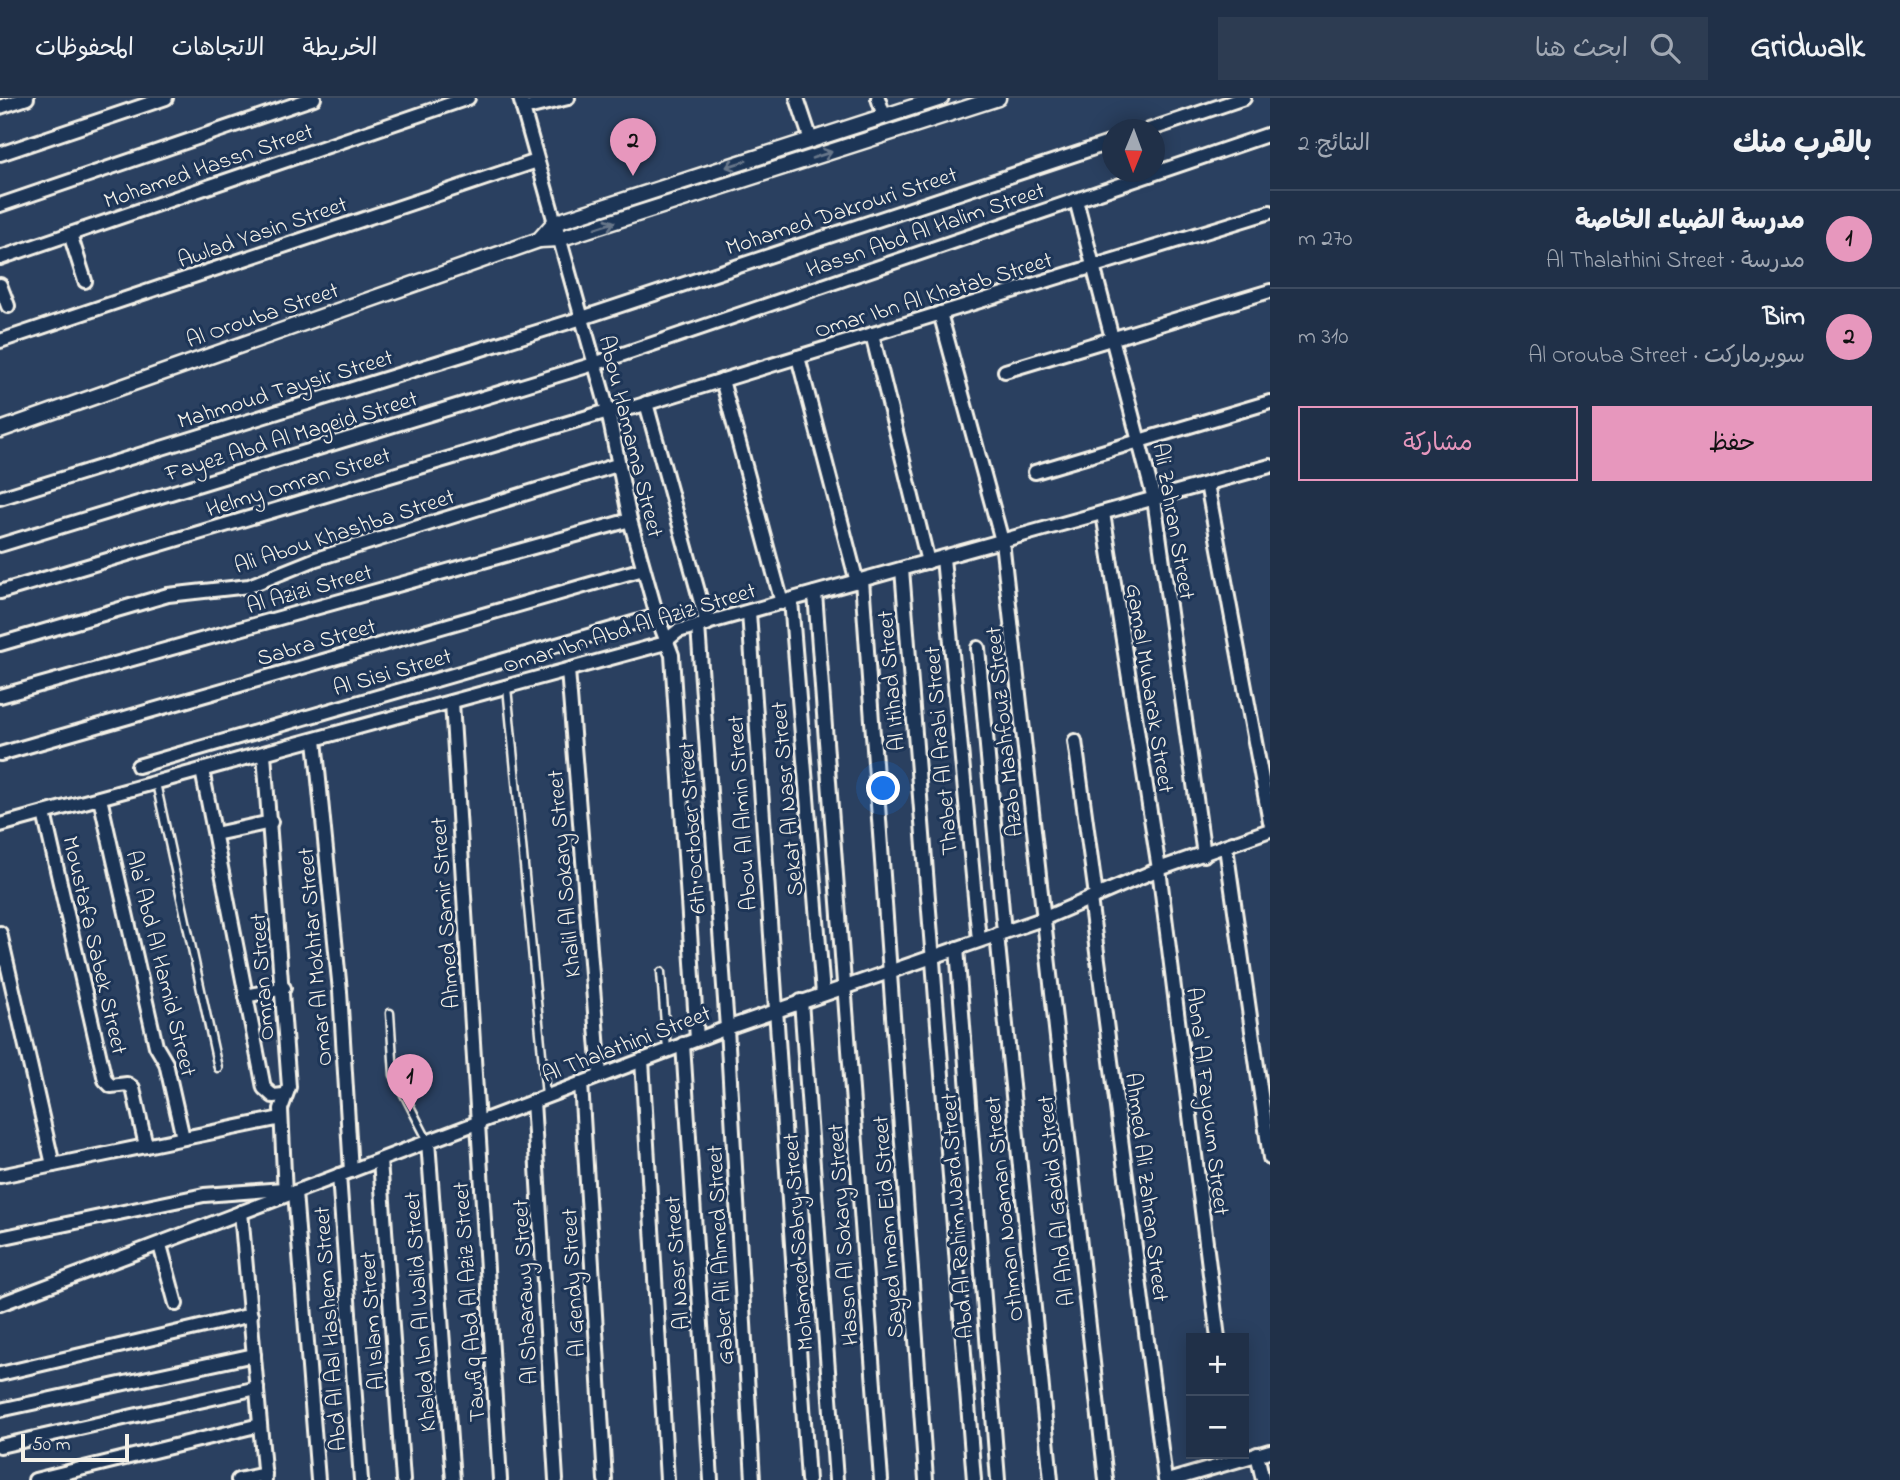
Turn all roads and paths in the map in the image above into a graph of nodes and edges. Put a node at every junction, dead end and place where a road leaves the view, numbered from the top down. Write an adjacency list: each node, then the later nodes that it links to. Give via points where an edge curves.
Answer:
1 (27, 98): 12 (street)
2 (166, 98): 18 (street)
3 (314, 98): 21 (street)
4 (468, 98): 24 (street, Mohamed Hassn Street)
5 (568, 98): 11 (street)
6 (797, 98): 16 (street)
7 (878, 98): 13 (street)
8 (941, 98): 13 (street)
9 (998, 98): 25 (street, Al Orouba Street, one-way to 9)
10 (1244, 98): 14 (street)
11 (521, 103): 19 (street, Abou Hamama Street)
12 (0, 107)
13 (884, 116): 16 (street)
14 (1165, 125)
15 (1270, 134): 20 (street, Hassn Abd Al Halim Street)
16 (811, 140): 23 (street, one-way to 23)
17 (1102, 145): 34 (street, Mohamed Dakrouri Street)
18 (0, 154)
19 (537, 161): 23 (street, Abou Hamama Street); 37 (street, Awlad Yasin Street)
20 (1076, 200): 28 (street, Ali Zahran Street); 39 (street, Hassn Abd Al Halim Street)
21 (0, 205)
22 (1270, 212): 28 (street, Omar Ibn Al Khatab Street)
23 (554, 223): 25 (street, Abou Hamama Street); 26 (street, Al Orouba Street)
24 (70, 234): 27 (street, Mohamed Hassn Street); 29 (street)
25 (559, 239): 26 (street, Al Orouba Street); 34 (street, Abou Hamama Street)
26 (539, 240): 45 (street, Al Orouba Street)
27 (0, 258)
28 (1093, 266): 33 (street, Omar Ibn Al Khatab Street); 36 (street, Ali Zahran Street)
29 (85, 281)
30 (0, 285): 32 (street)
31 (1270, 291): 36 (street)
32 (8, 306)
33 (940, 313): 35 (street, Omar Ibn Al Khatab Street); 55 (street, Azab Maahfouz Street)
34 (582, 318): 39 (street, Abou Hamama Street); 51 (street, Mahmoud Taysir Street)
35 (872, 334): 38 (street, Omar Ibn Al Khatab Street); 58 (street)
36 (1113, 338): 40 (street); 46 (street, Ali Zahran Street)
37 (0, 341)
38 (798, 357): 41 (street, Omar Ibn Al Khatab Street); 61 (street, Sayed Imam Eid Street)
39 (594, 365): 44 (street, Abou Hamama Street); 56 (street, Fayez Abd Al Mageid Street)
40 (1005, 371)
41 (722, 380): 43 (street, Omar Ibn Al Khatab Street); 64 (street, Sekat Al Nasr Street)
42 (1270, 402): 46 (street)
43 (646, 404): 44 (street, Omar Ibn Al Khatab Street); 67 (street, 6th October Street)
44 (608, 411): 47 (street, Abou Hamama Street); 62 (street, Helmy Omran Street)
45 (0, 430)
46 (1139, 440): 49 (street); 52 (street, Ali Zahran Street)
47 (617, 465): 54 (street, Abou Hamama Street); 69 (street, Ali Abou Khashba Street, via 316,559 249,586 168,595)
48 (1270, 467): 50 (street, Omar Ibn Abd Al Aziz Street)
49 (1035, 472)
50 (1207, 484): 52 (street, Omar Ibn Abd Al Aziz Street); 85 (street)
51 (0, 498)
52 (1154, 499): 53 (street, Omar Ibn Abd Al Aziz Street); 90 (street, Ali Zahran Street)
53 (1103, 513): 55 (street, Omar Ibn Abd Al Aziz Street); 91 (street, Gamal Mubarak Street)
54 (630, 520): 59 (street, Abou Hamama Street); 73 (street, Al Azizi Street)
55 (1002, 541): 57 (street, Omar Ibn Abd Al Aziz Street); 93 (street, Azab Maahfouz Street)
56 (0, 545)
57 (943, 558): 58 (street, Omar Ibn Abd Al Aziz Street); 96 (street, Thabet Al Arabi Street)
58 (928, 562): 60 (street, Omar Ibn Abd Al Aziz Street)
59 (643, 569): 66 (street, Abou Hamama Street); 77 (street, Sabra Street)
60 (902, 569): 61 (street, Omar Ibn Abd Al Aziz Street); 98 (street, Al Itihad Street)
61 (860, 581): 63 (street, Omar Ibn Abd Al Aziz Street); 99 (street, Sayed Imam Eid Street)
62 (0, 592)
63 (816, 593): 64 (street, Omar Ibn Abd Al Aziz Street); 101 (street, Hassn Al Sokary Street)
64 (787, 601): 65 (street, Omar Ibn Abd Al Aziz Street); 103 (street, Sekat Al Nasr Street)
65 (748, 612): 67 (street, Omar Ibn Abd Al Aziz Street); 106 (street, Abou Al Almin Street)
66 (657, 617): 68 (street, Abou Hamama Street); 79 (street, Al Sisi Street)
67 (703, 625): 68 (street, Omar Ibn Abd Al Aziz Street, via 678,631); 108 (street, 6th October Street)
68 (666, 642): 71 (street, Omar Ibn Abd Al Aziz Street); 109 (street, Abou Hamama Street, via 673,663)
69 (0, 645)
70 (978, 648): 95 (street, Othman Noaman Street)
71 (568, 670): 72 (street, Omar Ibn Abd Al Aziz Street); 114 (street, Khalil Al Sokary Street)
72 (507, 687): 74 (street, Omar Ibn Abd Al Aziz Street); 117 (lane)
73 (0, 696)
74 (452, 702): 75 (street, Omar Ibn Abd Al Aziz Street); 120 (street, Ahmed Samir Street)
75 (315, 740): 78 (street, Omar Ibn Abd Al Aziz Street); 127 (street, Omar Al Mokhtar Street, via 340,991)
76 (1075, 741): 92 (street, Ahmed Ali Zahran Street)
77 (0, 754)
78 (264, 754): 80 (street, Omar Ibn Abd Al Aziz Street); 84 (street, Omran Street)
79 (138, 766)
80 (201, 770): 81 (street, Omar Ibn Abd Al Aziz Street); 88 (street)
81 (156, 783): 82 (street, Omar Ibn Abd Al Aziz Street); 113 (lane, Ala' Abd Al Hamid Street)
82 (100, 798): 83 (street, Omar Ibn Abd Al Aziz Street); 121 (street, Ala' Abd Al Hamid Street, via 156,1046 166,1063)
83 (44, 813): 86 (street, Omar Ibn Abd Al Aziz Street); 123 (street, Moustafa Sabek Street, via 105,1080 111,1086 133,1088)
84 (271, 822): 88 (street); 102 (street, Omran Street)
85 (1270, 822)
86 (0, 825)
87 (1270, 830): 89 (street, Al Thalathini Street)
88 (215, 834): 104 (street)
89 (1226, 847): 90 (street, Al Thalathini Street); 124 (street)
90 (1204, 855): 91 (street, Al Thalathini Street)
91 (1159, 869): 92 (street, Al Thalathini Street); 136 (street, Abna' Al Fayoum Street)
92 (1093, 897): 93 (street, Al Thalathini Street); 167 (street, Ahmed Ali Zahran Street)
93 (1045, 918): 95 (street, Al Thalathini Street); 166 (street, Al Ahd Al Gadid Street)
94 (0, 933): 126 (street)
95 (1001, 933): 96 (street, Al Thalathini Street); 165 (street, Othman Noaman Street)
96 (979, 940): 97 (street, Al Thalathini Street)
97 (957, 948): 98 (street, Al Thalathini Street); 164 (street, Abd Al Rahim Ward Street)
98 (933, 956): 99 (street, Al Thalathini Street); 163 (street, Al Itihad Street)
99 (890, 971): 101 (street, Al Thalathini Street); 162 (street, Sayed Imam Eid Street)
100 (661, 972): 111 (lane)
101 (846, 986): 103 (street, Al Thalathini Street); 161 (street, Hassn Al Sokary Street)
102 (284, 988): 104 (street); 116 (street, Omran Street, via 289,1087)
103 (823, 994): 105 (street, Al Thalathini Street)
104 (246, 996): 116 (street, via 264,1088 273,1096)
105 (801, 1002): 106 (street, Al Thalathini Street); 160 (street, Mohamed Sabry Street)
106 (775, 1010): 108 (street, Al Thalathini Street); 159 (street, Abou Al Almin Street)
107 (390, 1013): 122 (lane, via 394,1075)
108 (727, 1028): 109 (street, Al Thalathini Street); 158 (street, Gaber Ali Ahmed Street)
109 (697, 1039): 110 (street, Al Thalathini Street)
110 (683, 1044): 111 (street, Al Thalathini Street); 157 (street, Al Nasr Street)
111 (667, 1050): 112 (street, Al Thalathini Street)
112 (642, 1060): 114 (street, Al Thalathini Street); 156 (street)
113 (218, 1068)
114 (600, 1076): 115 (street, Al Thalathini Street)
115 (581, 1083): 117 (street, Al Thalathini Street); 155 (street, Al Gendy Street)
116 (284, 1095): 119 (street, Omran Street)
117 (547, 1096): 118 (street, Al Thalathini Street)
118 (533, 1101): 120 (street, Al Thalathini Street); 154 (street, Al Shaarawy Street)
119 (281, 1118): 121 (street); 129 (street, Omran Street)
120 (478, 1122): 122 (street, Al Thalathini Street); 153 (street, Tawfiq Abd Al Aziz Street)
121 (183, 1138): 123 (street)
122 (428, 1141): 125 (street, Al Thalathini Street); 152 (street, Khaled Ibn Al Walid Street)
123 (145, 1146): 126 (street)
124 (1270, 1158)
125 (380, 1160): 127 (street, Al Thalathini Street); 151 (street, Al Islam Street)
126 (53, 1165): 128 (street)
127 (345, 1173): 129 (street, Al Thalathini Street); 150 (street, Abd Al Aal Hashem Street)
128 (0, 1176)
129 (288, 1192): 130 (street, Al Thalathini Street); 131 (street, via 204,1195); 149 (street)
130 (240, 1212): 132 (street, Al Thalathini Street); 135 (street)
131 (0, 1238)
132 (160, 1245): 133 (street, Al Thalathini Street); 134 (street)
133 (0, 1304)
134 (176, 1304)
135 (251, 1315): 137 (street); 138 (street)
136 (1217, 1333)
137 (254, 1354): 139 (street); 140 (street)
138 (0, 1374)
139 (257, 1388): 141 (street); 142 (street)
140 (0, 1410)
141 (260, 1425): 145 (street); 147 (street)
142 (0, 1447)
143 (1263, 1453): 169 (street)
144 (1231, 1459): 146 (street)
145 (265, 1477): 148 (street)
146 (1189, 1477): 168 (street)
147 (35, 1480)
148 (238, 1480)
149 (318, 1480)
150 (360, 1480)
151 (403, 1480)
152 (453, 1480)
153 (500, 1480)
154 (556, 1480)
155 (605, 1480)
156 (667, 1480)
157 (711, 1480)
158 (753, 1480)
159 (808, 1480)
160 (836, 1480)
161 (881, 1480)
162 (926, 1480)
163 (974, 1480)
164 (998, 1480)
165 (1051, 1480)
166 (1106, 1480)
167 (1165, 1480)
168 (1171, 1480)
169 (1263, 1480)

